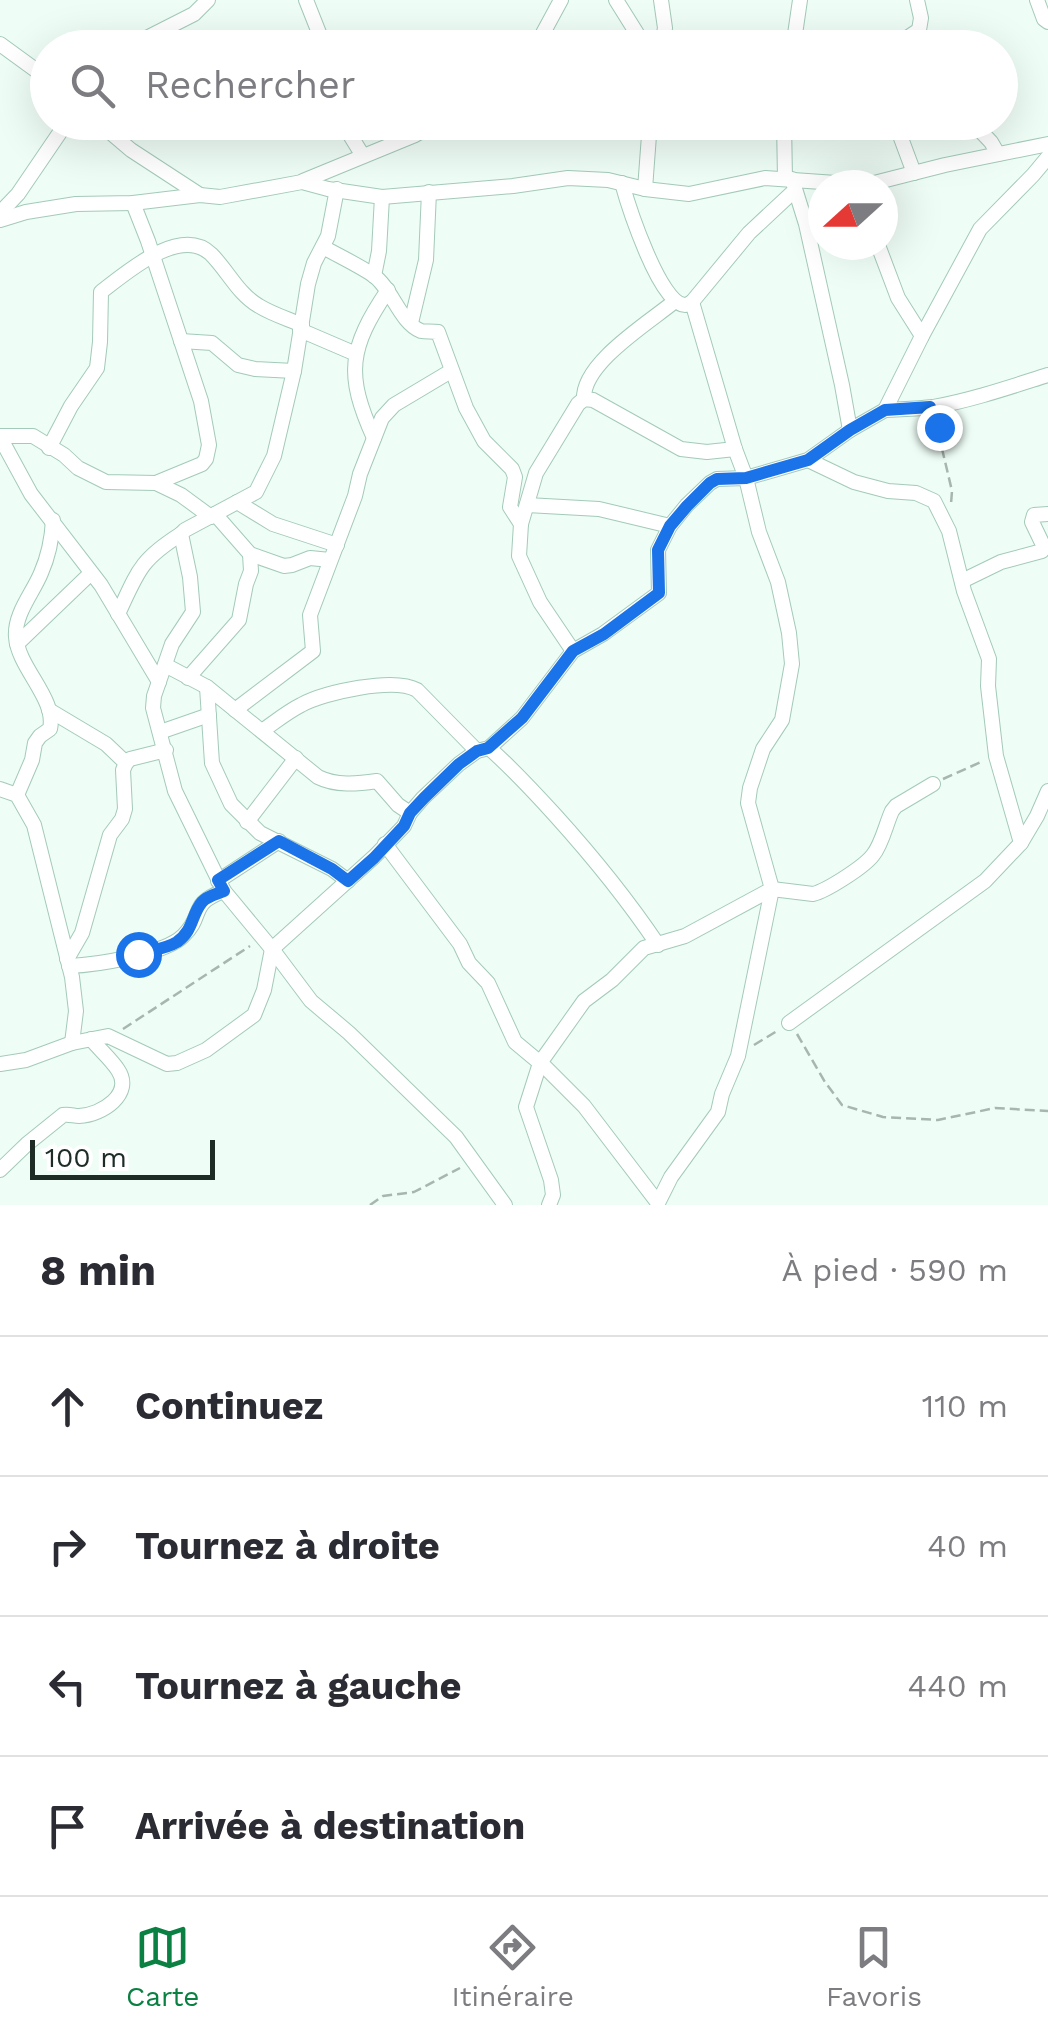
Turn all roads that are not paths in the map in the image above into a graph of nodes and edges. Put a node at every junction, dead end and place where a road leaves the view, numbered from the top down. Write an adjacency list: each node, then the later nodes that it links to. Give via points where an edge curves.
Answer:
1 (208, 0): 10 (street)
2 (306, 0): 11 (street)
3 (616, 0): 13 (street)
4 (661, 0): 14 (street)
5 (800, 0): 15 (street)
6 (916, 0): 16 (street)
7 (1037, 0): 9 (street)
8 (558, 1): 12 (street)
9 (1048, 22)
10 (162, 30)
11 (318, 30)
12 (544, 30)
13 (635, 30)
14 (665, 30)
15 (796, 30)
16 (918, 30)
17 (0, 44): 18 (street)
18 (30, 65)
19 (55, 140): 41 (street)
20 (119, 140): 38 (street)
21 (353, 140): 29 (street)
22 (398, 140): 29 (street)
23 (649, 140): 36 (street)
24 (786, 140): 34 (street)
25 (902, 140): 31 (street)
26 (990, 140): 28 (street)
27 (1048, 144): 28 (street)
28 (998, 154): 31 (street)
29 (363, 156): 32 (street)
30 (1048, 156): 52 (street, via 980,229)
31 (914, 173): 34 (street, via 874,183)
32 (302, 182): 35 (street); 38 (street)
33 (622, 183): 36 (street); 37 (street, via 568,178); 48 (street, via 640,240)
34 (790, 183): 36 (street, via 765,178 689,194); 42 (street); 49 (street)
35 (337, 189): 39 (street); 43 (street)
36 (645, 189)
37 (429, 192): 39 (street); 50 (street, via 426,260)
38 (200, 195): 40 (street)
39 (382, 197): 46 (street)
40 (133, 203): 41 (street); 44 (street)
41 (0, 216)
42 (807, 227): 60 (street)
43 (323, 247): 46 (street); 51 (street)
44 (152, 254): 51 (street, via 196,246 257,306); 53 (street); 63 (street, via 102,292 97,368)
45 (884, 260): 52 (street)
46 (374, 276): 47 (street)
47 (388, 290): 50 (street); 54 (street)
48 (675, 301): 49 (street); 58 (street, via 594,370)
49 (692, 302): 64 (street)
50 (410, 322): 56 (street, via 438,332)
51 (301, 328): 54 (street); 55 (street)
52 (922, 336): 59 (street)
53 (180, 341): 55 (street, via 212,344 238,365); 67 (street, via 201,402 208,452 202,464)
54 (356, 354): 62 (street, via 355,388)
55 (294, 371): 68 (street, via 274,456 256,492)
56 (451, 371): 62 (street, via 394,405); 73 (street, via 484,441 512,469 510,507)
57 (1048, 375): 59 (street, via 930,407)
58 (584, 399): 64 (street, via 680,450); 69 (street, via 536,473)
59 (885, 410): 60 (street)
60 (850, 430): 65 (street)
61 (0, 437): 63 (street, via 33,436); 72 (street)
62 (374, 438): 76 (street)
63 (49, 448): 67 (street, via 106,482)
64 (735, 449): 66 (street)
65 (808, 460): 66 (street); 80 (street, via 854,482 934,501)
66 (746, 478): 74 (street, via 710,483); 108 (street, via 778,582 792,664 782,720 763,748 748,803)
67 (156, 483): 71 (street)
68 (237, 502): 71 (street); 76 (street, via 273,524)
69 (527, 505): 73 (street); 74 (street, via 600,509)
70 (1048, 514): 80 (street, via 1034,515 1032,522 1042,551)
71 (213, 515): 75 (street); 77 (street)
72 (53, 520): 79 (street); 82 (street, via 51,546)
73 (522, 524): 83 (street, via 519,556)
74 (670, 526): 83 (street, via 658,550 659,593)
75 (182, 534): 81 (street, via 139,569); 84 (street, via 193,612)
76 (338, 545): 78 (street)
77 (250, 554): 78 (street, via 284,566); 85 (street, via 239,620)
78 (330, 560): 89 (street, via 310,615 313,651)
79 (92, 573): 81 (street); 82 (street)
80 (962, 581): 104 (street, via 989,659 996,756)
81 (118, 614): 86 (street)
82 (11, 635): 88 (street)
83 (573, 651): 93 (street, via 522,718)
84 (165, 666): 85 (street); 86 (street)
85 (188, 678): 87 (street)
86 (158, 682): 92 (street, via 153,708)
87 (207, 687): 89 (street); 90 (street)
88 (49, 710): 96 (street); 100 (street, via 50,729 40,736)
89 (234, 710): 91 (street)
90 (209, 714): 92 (street); 102 (street, via 212,763)
91 (262, 731): 93 (street, via 318,697 408,685); 95 (street)
92 (160, 732): 94 (street)
93 (483, 749): 101 (street); 110 (street, via 531,788 592,854)
94 (166, 750): 96 (street); 107 (street, via 176,790)
95 (296, 758): 101 (street, via 328,782 377,781); 102 (street)
96 (126, 763): 111 (street, via 122,820 110,835)
97 (932, 784): 108 (street, via 892,811 873,855 834,884 813,894)
98 (0, 789): 100 (street)
99 (1048, 791): 104 (street)
100 (17, 795): 111 (street, via 34,825)
101 (410, 813): 105 (street)
102 (247, 822): 103 (street)
103 (279, 841): 106 (street); 107 (street)
104 (1021, 843): 112 (street, via 985,881)
105 (385, 844): 106 (street); 115 (street, via 488,983 514,1042)
106 (348, 881): 109 (street)
107 (221, 886): 109 (street); 111 (street, via 201,902 190,929 174,944 102,964)
108 (772, 889): 110 (street); 115 (street, via 738,1056 718,1112 658,1203 584,1106)
109 (267, 944): 113 (street, via 264,990 254,1014 206,1050 166,1064 108,1036); 118 (street, via 311,1002 456,1138)
110 (658, 945): 115 (street, via 644,948 584,1001)
111 (68, 962): 114 (street, via 76,1011)
112 (789, 1023)
113 (90, 1039): 114 (street); 117 (street, via 118,1069 117,1100 93,1112 64,1115)
114 (72, 1042): 116 (street)
115 (540, 1063): 119 (street, via 526,1107 551,1180)
116 (0, 1064)
117 (0, 1170)
118 (504, 1205)
119 (549, 1205)

